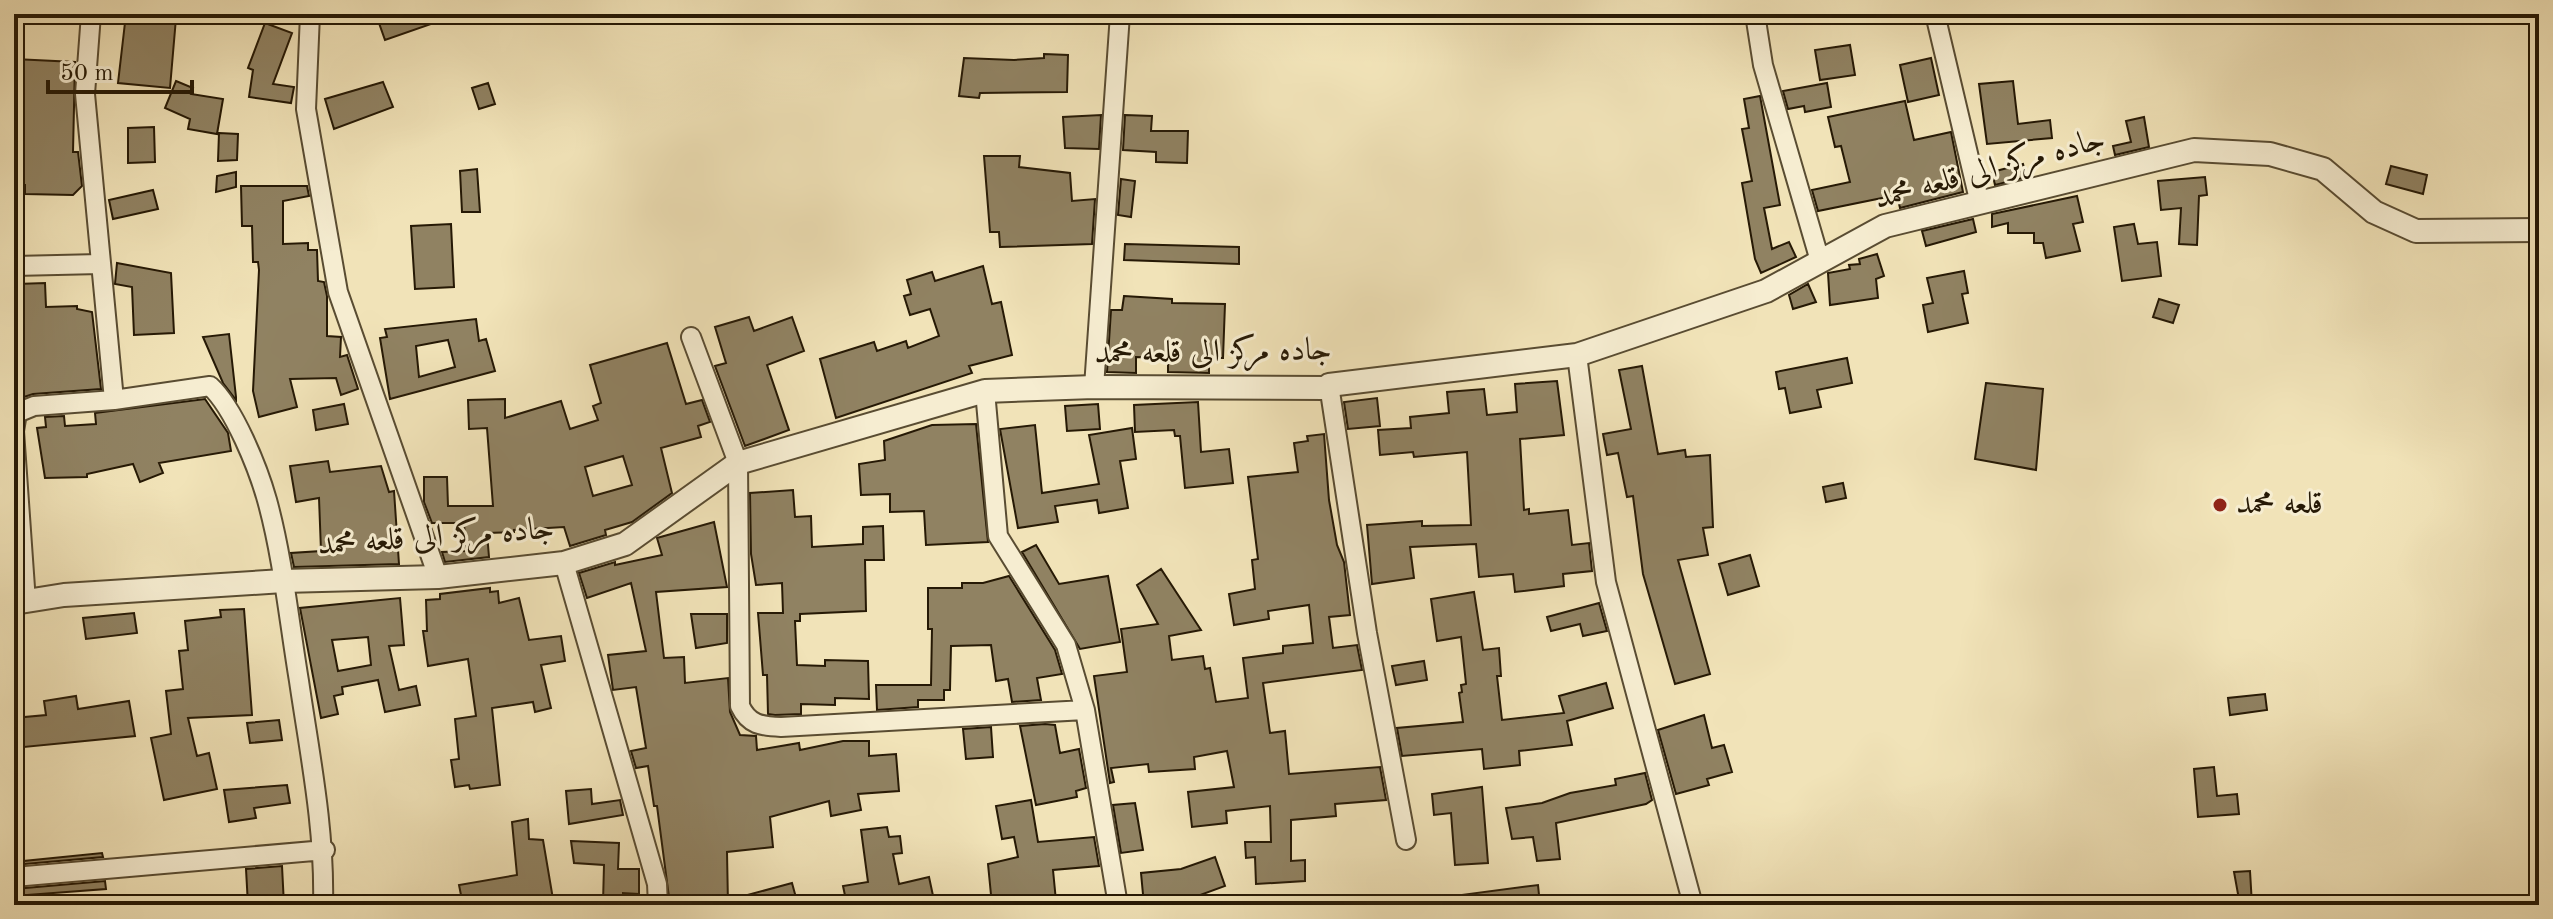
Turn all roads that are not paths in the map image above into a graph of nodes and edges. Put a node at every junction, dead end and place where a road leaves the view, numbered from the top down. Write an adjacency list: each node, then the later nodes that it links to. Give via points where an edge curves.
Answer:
1 (91, 14): 9 (street, via 85,94)
2 (310, 14): 19 (street, via 306,109 338,292)
3 (1120, 14): 14 (street)
4 (1755, 14): 8 (street, via 1763,65)
5 (1935, 14): 6 (street)
6 (1980, 204): 7 (street, جاده مرکز الی قلعه محمد, via 2194,150 2270,154 2323,169 2374,212 2416,231); 8 (street, جاده مرکز الی قلعه محمد, via 1885,226)
7 (2539, 230)
8 (1820, 261): 12 (street, جاده مرکز الی قلعه محمد, via 1766,291)
9 (100, 264): 10 (street); 16 (street)
10 (14, 266)
11 (691, 337): 17 (street)
12 (1577, 355): 13 (street, جاده مرکز الی قلعه محمد); 29 (street, via 1606,582)
13 (1329, 385): 14 (street, جاده مرکز الی قلعه محمد); 23 (street)
14 (1094, 387): 15 (street, جاده مرکز الی قلعه محمد)
15 (985, 391): 17 (street, جاده مرکز الی قلعه محمد); 22 (street, via 998,536 1066,645)
16 (114, 400): 20 (street, via 210,386 220,395 267,498); 21 (street, via 34,406 17,413)
17 (738, 463): 18 (street, جاده مرکز الی قلعه محمد, via 625,544); 22 (street, via 740,706 754,724 781,727)
18 (564, 563): 19 (street, جاده مرکز الی قلعه محمد); 27 (street, via 657,884)
19 (438, 577): 20 (street, جاده مرکز الی قلعه محمد)
20 (283, 581): 21 (street, جاده مرکز الی قلعه محمد); 24 (street)
21 (20, 602)
22 (1085, 710): 28 (street)
23 (1406, 840)
24 (325, 850): 25 (street); 26 (street)
25 (14, 877)
26 (323, 905)
27 (658, 905)
28 (1118, 905)
29 (1693, 905)

